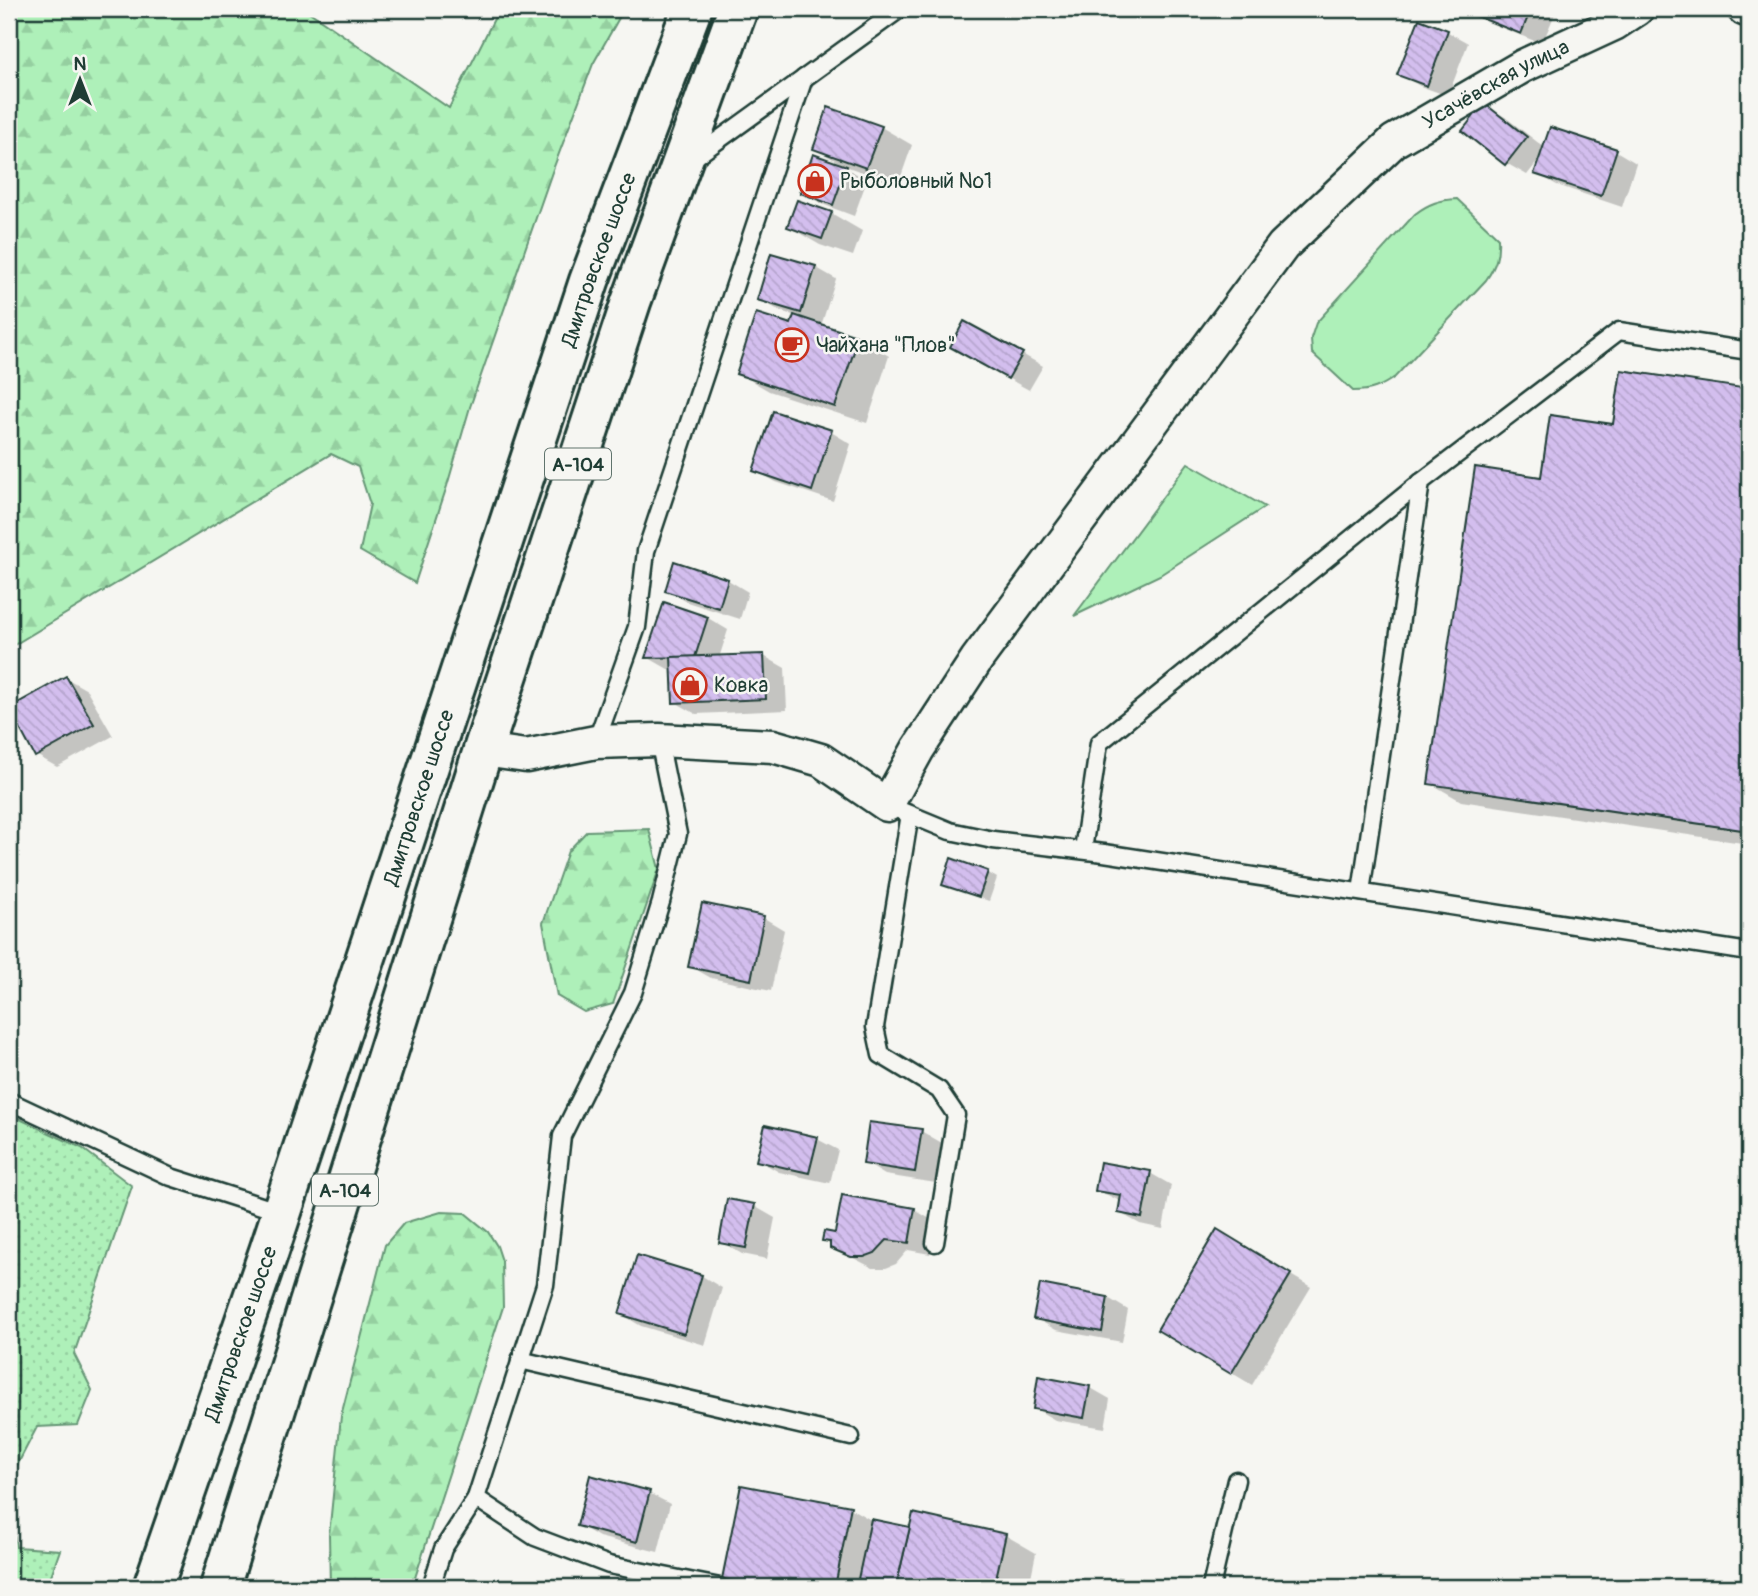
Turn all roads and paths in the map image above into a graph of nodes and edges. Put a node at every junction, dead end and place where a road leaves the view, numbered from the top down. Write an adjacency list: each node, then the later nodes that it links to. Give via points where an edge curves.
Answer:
1 (692, 9): 19 (highway, Дмитровское шоссе / А-104, via 589,281)
2 (738, 9): 8 (highway, А-104)
3 (900, 9): 7 (lane)
4 (1637, 9): 14 (street, Усачёвская улица, via 1522,66 1394,141 1283,246 977,659 918,749)
5 (1744, 9): 6 (street)
6 (1749, 11)
7 (804, 78): 8 (lane); 12 (lane, via 646,551 637,626)
8 (680, 167): 13 (highway, А-104)
9 (1749, 351): 10 (lane, via 1619,331)
10 (1422, 482): 15 (lane, via 1099,743); 16 (lane)
11 (659, 740): 12 (street); 14 (street, via 773,746 821,760); 21 (lane, via 678,834 633,993 562,1136 545,1285)
12 (596, 742): 13 (street, via 526,756)
13 (483, 750): 26 (highway, А-104)
14 (898, 810): 15 (lane, via 950,831); 20 (lane, via 875,1027 881,1055 939,1090 956,1115)
15 (1083, 850): 16 (lane)
16 (1361, 892): 17 (lane)
17 (1749, 952)
18 (9, 1101): 19 (lane, via 171,1177)
19 (280, 1212): 25 (highway, Дмитровское шоссе / А-104)
20 (935, 1242)
21 (520, 1360): 22 (lane); 24 (lane)
22 (852, 1437)
23 (1236, 1480): 29 (lane)
24 (476, 1498): 27 (lane, via 443,1549); 28 (lane, via 535,1537 609,1565)
25 (153, 1587)
26 (220, 1587)
27 (431, 1587)
28 (720, 1587)
29 (1211, 1587)

